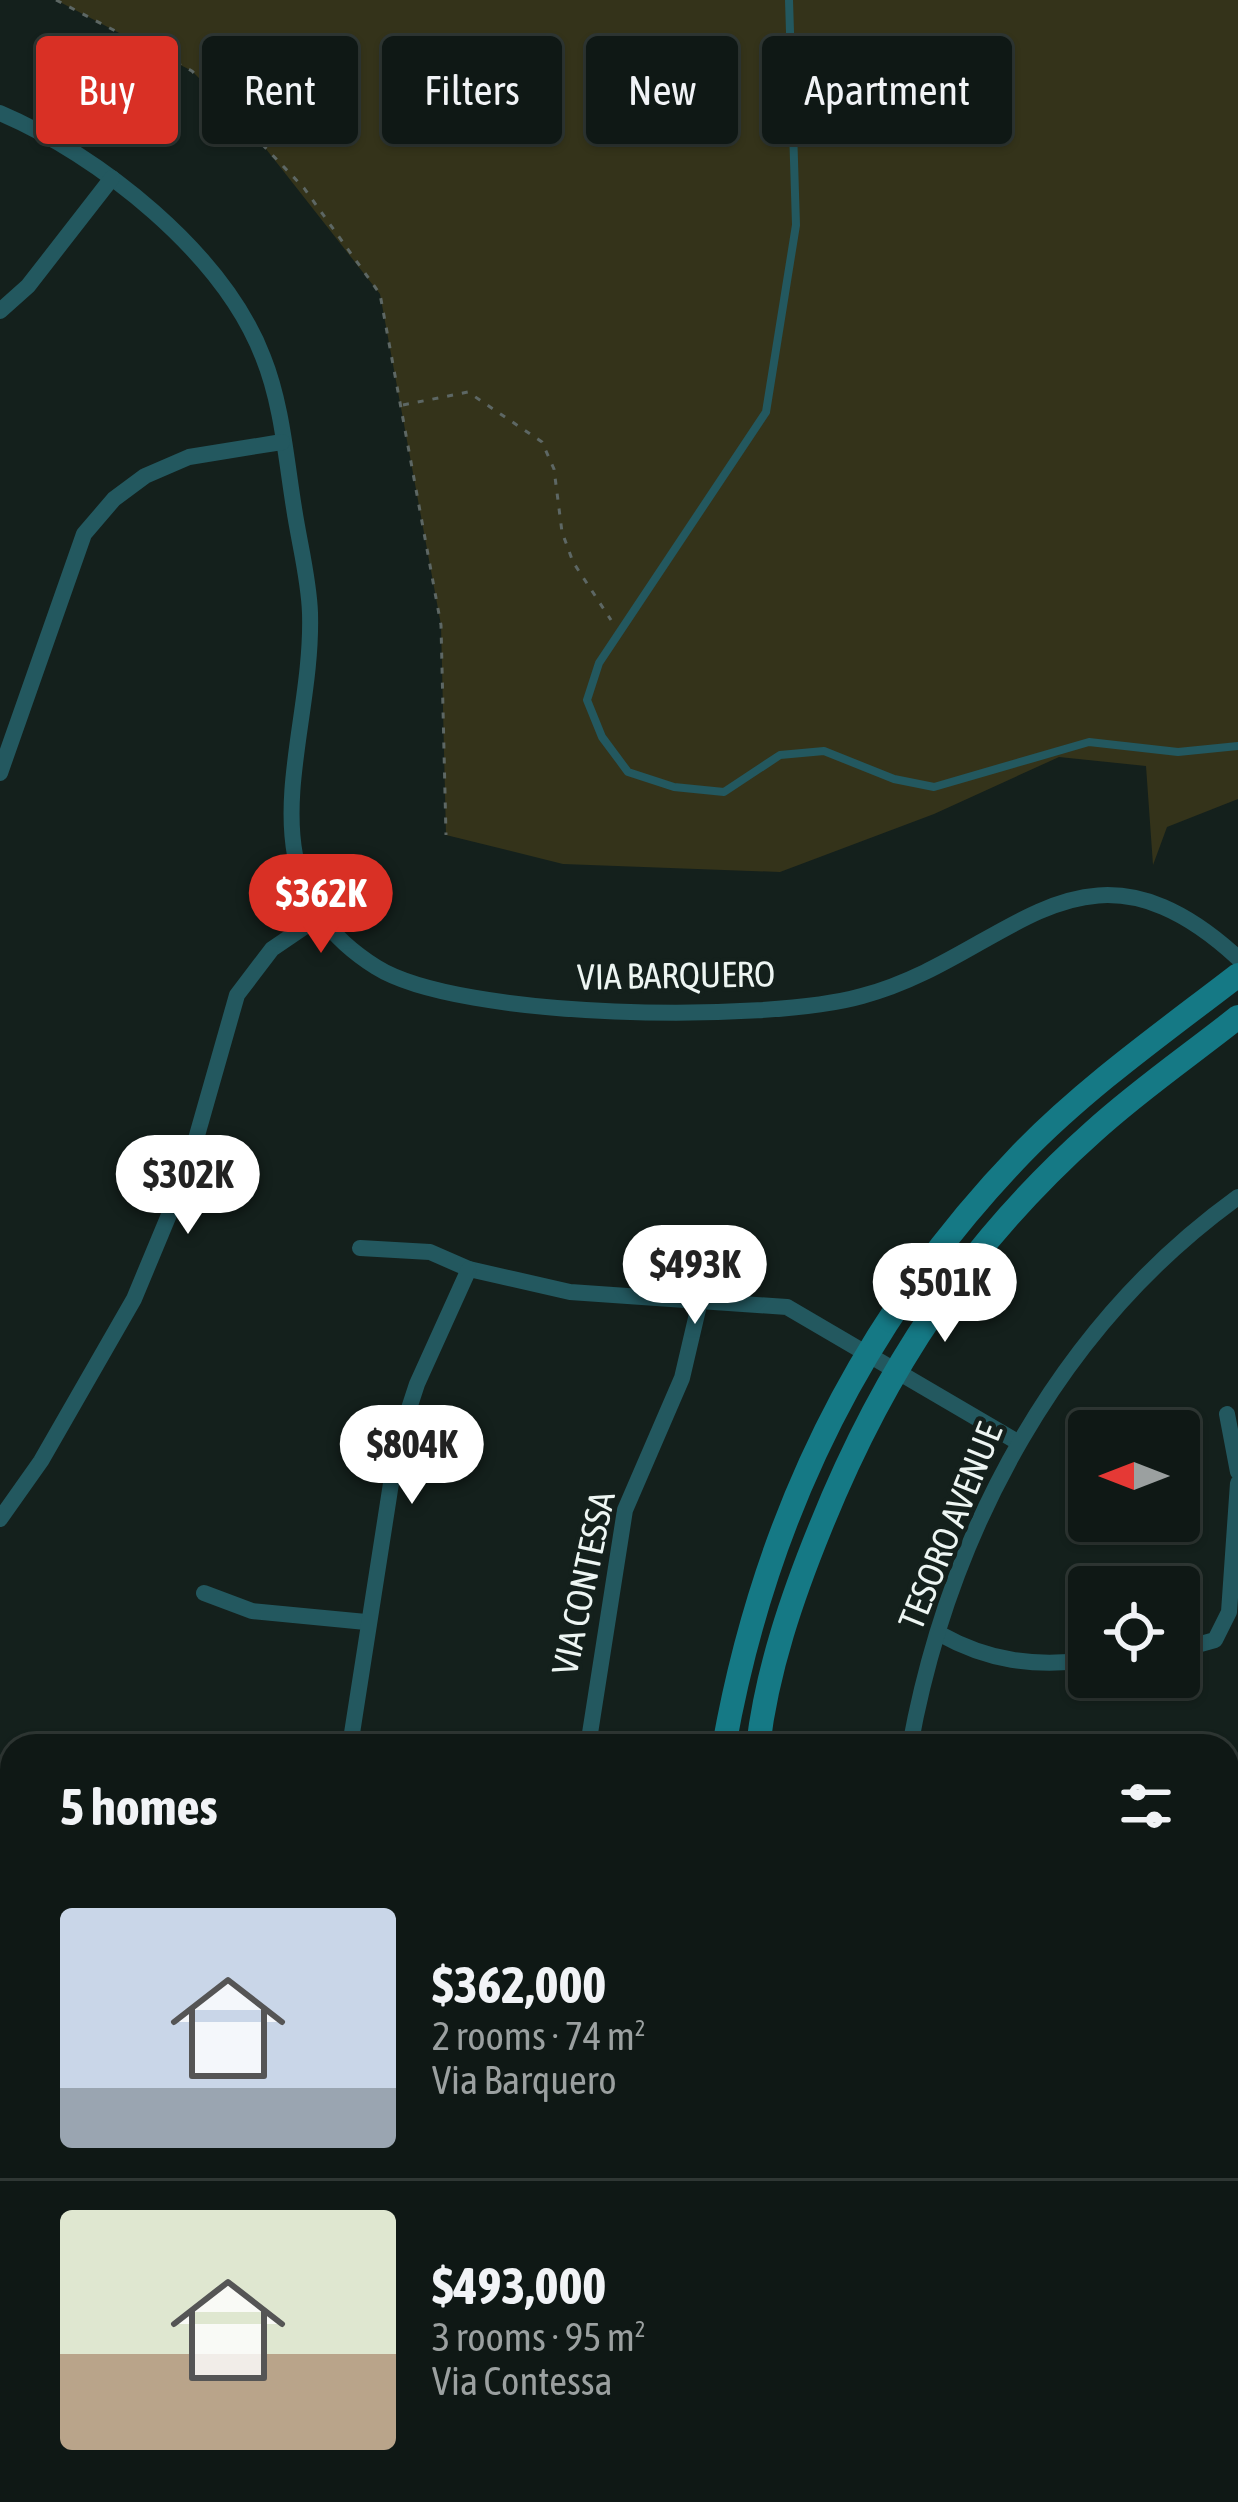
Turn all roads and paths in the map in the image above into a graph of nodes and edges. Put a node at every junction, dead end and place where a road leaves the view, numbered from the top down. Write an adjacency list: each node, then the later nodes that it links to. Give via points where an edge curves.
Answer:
1 (56, 0): 6 (path, via 192,71 304,188 380,294)
2 (789, 0): 8 (lane, via 796,225 766,412)
3 (0, 113): 4 (street, VIA BARQUERO, via 54,136)
4 (112, 178): 5 (street); 7 (street, VIA BARQUERO, via 141,196 240,310 264,357)
5 (0, 311)
6 (402, 406): 8 (path, via 468,392 542,442 573,562); 11 (path, via 442,626)
7 (282, 442): 10 (street, via 189,457 113,499 85,534); 12 (street, VIA BARQUERO, via 310,612 288,795 291,841)
8 (620, 633): 9 (lane, via 587,700 628,772 674,787 724,792 780,755 824,751 934,787 1089,742 1178,752)
9 (1238, 746)
10 (0, 773)
11 (446, 835)
12 (319, 917): 13 (street, VIA BARQUERO, via 381,971 601,1012 860,998 1045,904 1088,895 1140,899); 26 (street, via 272,949 237,995 186,1174 134,1299)
13 (1238, 958)
14 (1238, 975): 20 (main road, via 1022,1152 957,1226)
15 (1238, 1017): 21 (main road, via 1094,1130 1006,1218)
16 (1238, 1197): 23 (street, TESORO AVENUE, via 1179,1239 1088,1342)
17 (360, 1247): 18 (street, via 430,1252)
18 (469, 1269): 19 (street, via 570,1292); 28 (street, via 397,1445)
19 (700, 1301): 20 (street, via 787,1307); 33 (street, VIA CONTESSA, via 682,1378 625,1510)
20 (864, 1357): 21 (street); 34 (main road, via 780,1531 746,1631)
21 (891, 1372): 23 (street); 35 (main road, via 788,1608)
22 (1226, 1414): 24 (street)
23 (1016, 1441): 29 (street, TESORO AVENUE)
24 (1238, 1472)
25 (1238, 1483): 30 (street, via 1229,1612 1214,1640)
26 (0, 1520)
27 (204, 1593): 28 (street, via 252,1611)
28 (366, 1622): 32 (street)
29 (940, 1634): 31 (street, via 977,1654); 36 (street, TESORO AVENUE)
30 (1200, 1644)
31 (1068, 1663)
32 (352, 1734)
33 (590, 1734)
34 (726, 1734)
35 (761, 1734)
36 (913, 1734)

